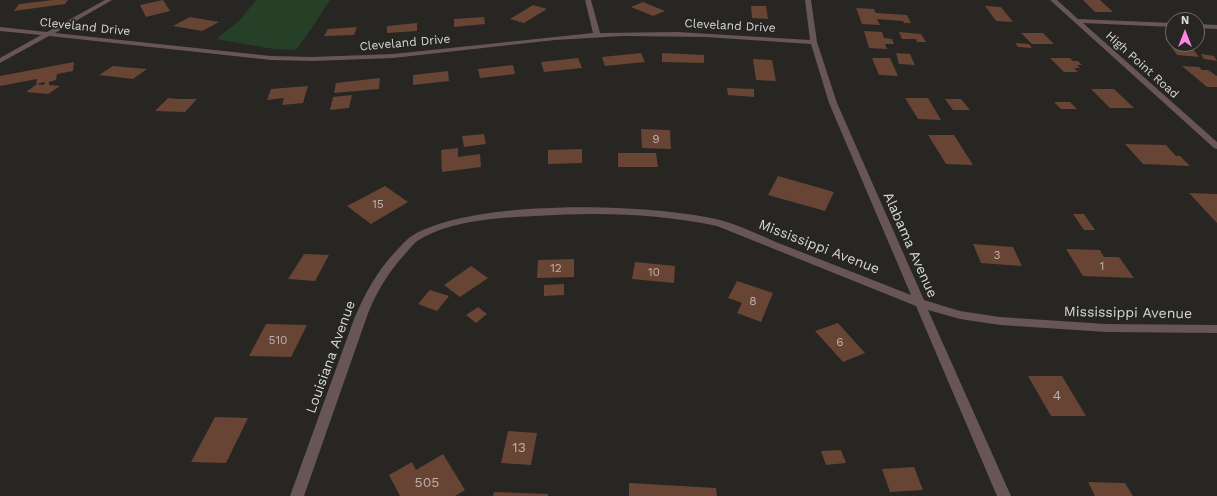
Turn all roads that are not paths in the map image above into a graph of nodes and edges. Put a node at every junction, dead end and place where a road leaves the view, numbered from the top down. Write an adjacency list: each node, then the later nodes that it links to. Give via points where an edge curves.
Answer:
1 (109, 0): 10 (street)
2 (588, 0): 11 (street)
3 (808, 0): 12 (street, Alabama Avenue)
4 (1053, 0): 5 (street, High Point Road)
5 (1077, 21): 6 (street); 14 (street, High Point Road)
6 (1165, 25)
7 (1205, 27): 8 (street)
8 (1217, 28)
9 (0, 29): 10 (street, Cleveland Drive)
10 (49, 35): 11 (street, Cleveland Drive, via 271,58 324,61); 13 (street)
11 (597, 35): 12 (street, Cleveland Drive, via 670,34)
12 (814, 42): 16 (street, Alabama Avenue, via 833,103)
13 (0, 61)
14 (1217, 146)
15 (413, 239): 16 (street, Mississippi Avenue, via 434,229 491,216 562,211 611,211 685,216 719,223); 18 (street, Louisiana Avenue, via 386,267 370,294)
16 (920, 303): 17 (street, Mississippi Avenue, via 960,316 1000,322 1106,328); 19 (street, Alabama Avenue)
17 (1217, 329)
18 (297, 496)
19 (1004, 496)

